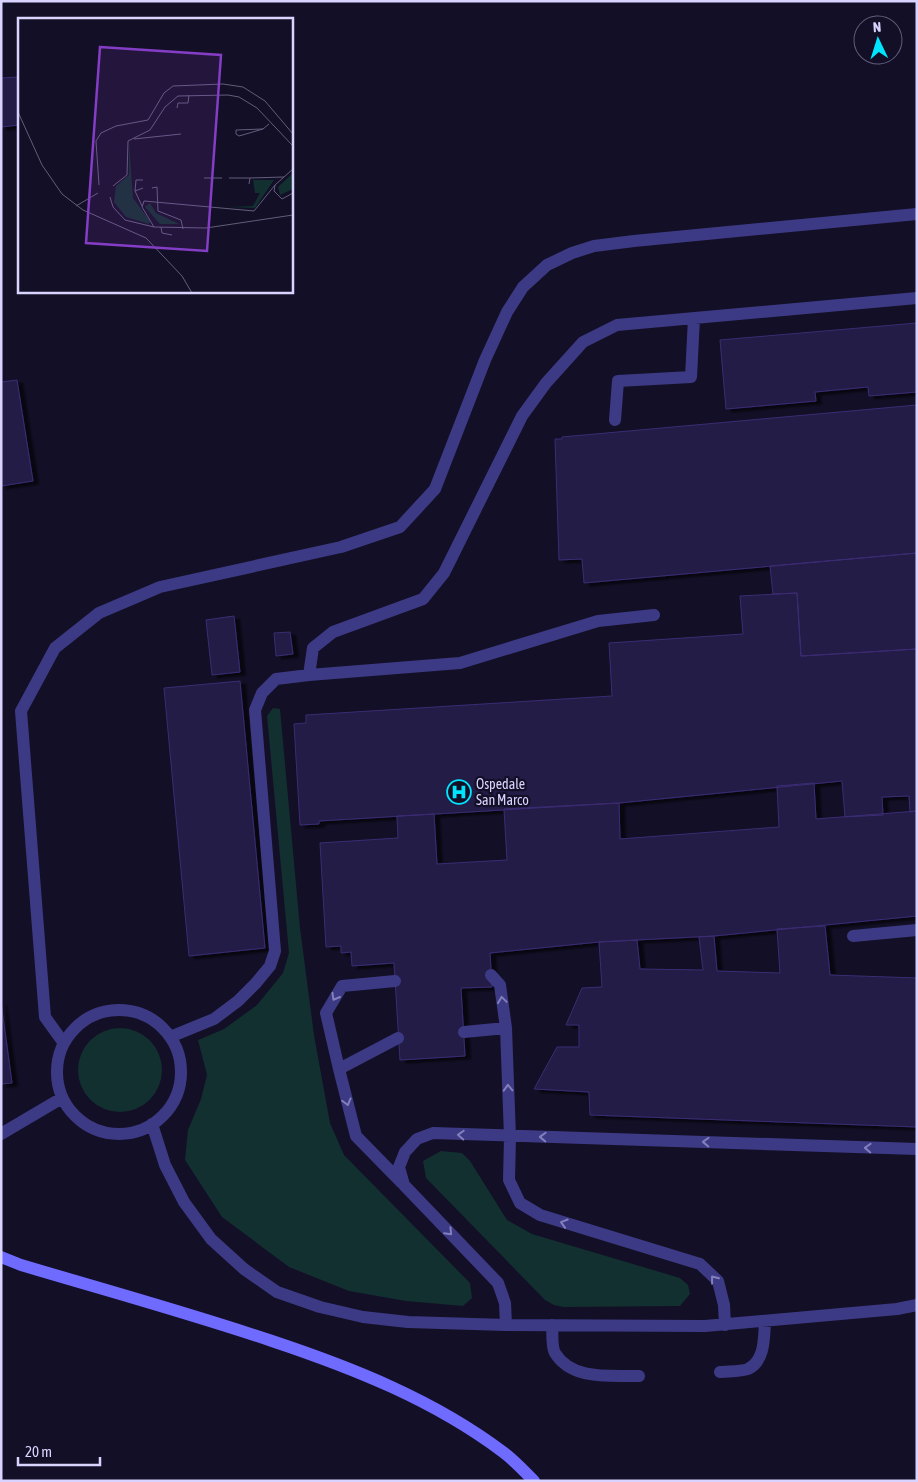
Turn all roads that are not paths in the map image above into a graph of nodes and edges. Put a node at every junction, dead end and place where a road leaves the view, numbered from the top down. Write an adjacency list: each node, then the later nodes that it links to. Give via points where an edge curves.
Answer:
1 (917, 214): 15 (lane, via 594,246 547,265 523,287 507,312 485,360 436,489 400,527 341,547 160,587 99,613 55,648 21,711 45,1016)
2 (917, 298): 3 (lane)
3 (694, 318): 4 (lane, via 690,377 618,381); 6 (lane, via 617,325 583,342 522,416 444,573 423,599 333,632 313,648)
4 (615, 420)
5 (654, 614): 6 (lane, via 598,621 460,663)
6 (309, 675): 13 (lane, via 276,679 262,693 255,710 275,950 270,966 244,995 214,1019)
7 (917, 930): 8 (lane)
8 (853, 936)
9 (491, 975): 11 (lane, one-way to 9, via 500,985)
10 (395, 981): 16 (lane, one-way to 16, via 342,986 326,1013)
11 (506, 1028): 12 (lane); 20 (lane, one-way to 11)
12 (464, 1032)
13 (170, 1037): 15 (lane, via 164,1028 146,1016 126,1010 105,1011 86,1019); 18 (lane, via 182,1066 180,1087 172,1106)
14 (398, 1038): 16 (lane)
15 (63, 1042): 17 (lane, via 56,1072)
16 (339, 1069): 22 (lane, one-way to 22, via 356,1136)
17 (62, 1098): 18 (lane, via 68,1110 83,1124 101,1132 121,1135 141,1131); 19 (lane)
18 (152, 1124): 26 (lane, via 165,1165 184,1202 211,1239 244,1269 277,1292 320,1307 364,1317 408,1322)
19 (1, 1134)
20 (510, 1137): 21 (lane, one-way to 20); 22 (lane, one-way to 22, via 433,1134 417,1139 405,1152 399,1167); 28 (lane, one-way to 20, via 718,1281 700,1264 540,1215 520,1203 508,1180)
21 (917, 1149)
22 (404, 1184): 26 (lane, one-way to 26, via 498,1283 505,1303)
23 (1, 1257): 31 (street, via 229,1326 320,1357 393,1387 449,1416 504,1453)
24 (917, 1305): 25 (lane)
25 (765, 1321): 28 (lane); 29 (lane, via 762,1352 756,1364 747,1370)
26 (506, 1325): 27 (lane)
27 (552, 1325): 28 (lane); 30 (lane, via 554,1351 567,1366 588,1374)
28 (725, 1325)
29 (720, 1372)
30 (639, 1376)
31 (534, 1481)

